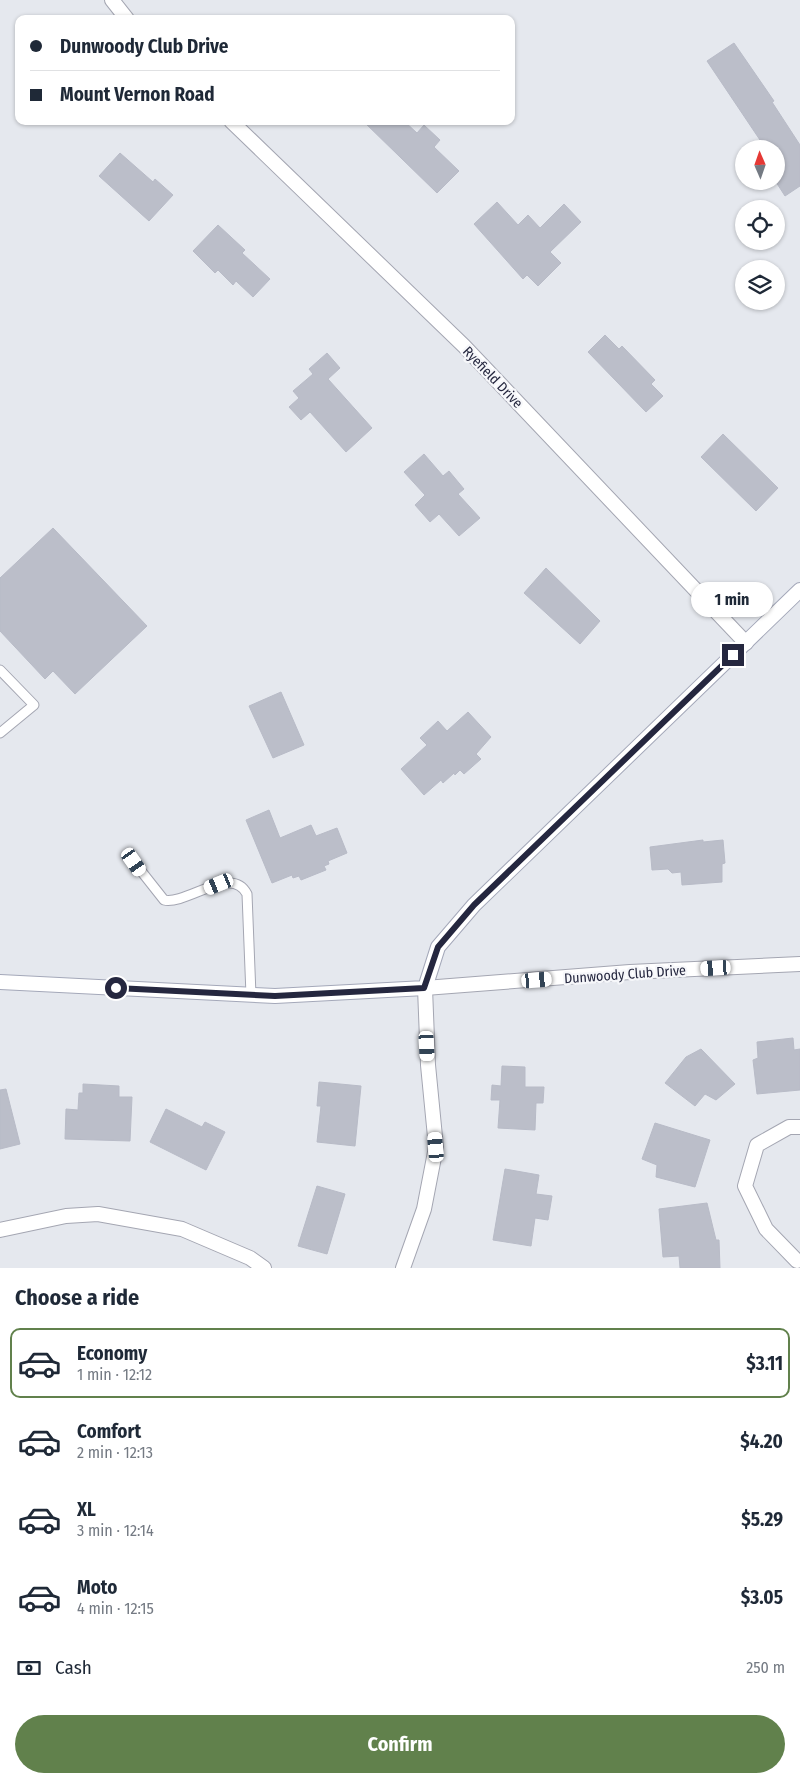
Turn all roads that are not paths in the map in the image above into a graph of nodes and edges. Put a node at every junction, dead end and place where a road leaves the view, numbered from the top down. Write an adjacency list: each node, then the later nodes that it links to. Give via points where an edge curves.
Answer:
1 (112, 0): 2 (street)
2 (124, 15)
3 (235, 125): 5 (street, Ryefield Drive, via 464,346)
4 (800, 590): 5 (street)
5 (746, 643): 11 (street, via 474,905 438,947)
6 (0, 670): 7 (lane, via 34,705)
7 (0, 733)
8 (134, 862): 12 (lane, via 164,900 178,900 219,884 237,884 244,888 247,894)
9 (800, 964): 11 (street, Dunwoody Club Drive, via 630,972)
10 (0, 982): 12 (street, Dunwoody Club Drive)
11 (424, 988): 12 (street, Dunwoody Club Drive); 17 (street, via 436,1147 424,1209)
12 (251, 995)
13 (800, 1127): 15 (street, via 789,1127 757,1145 745,1186 766,1229)
14 (0, 1230): 16 (street, via 66,1216 98,1214 182,1228 250,1258)
15 (797, 1263)
16 (264, 1268)
17 (403, 1268)

